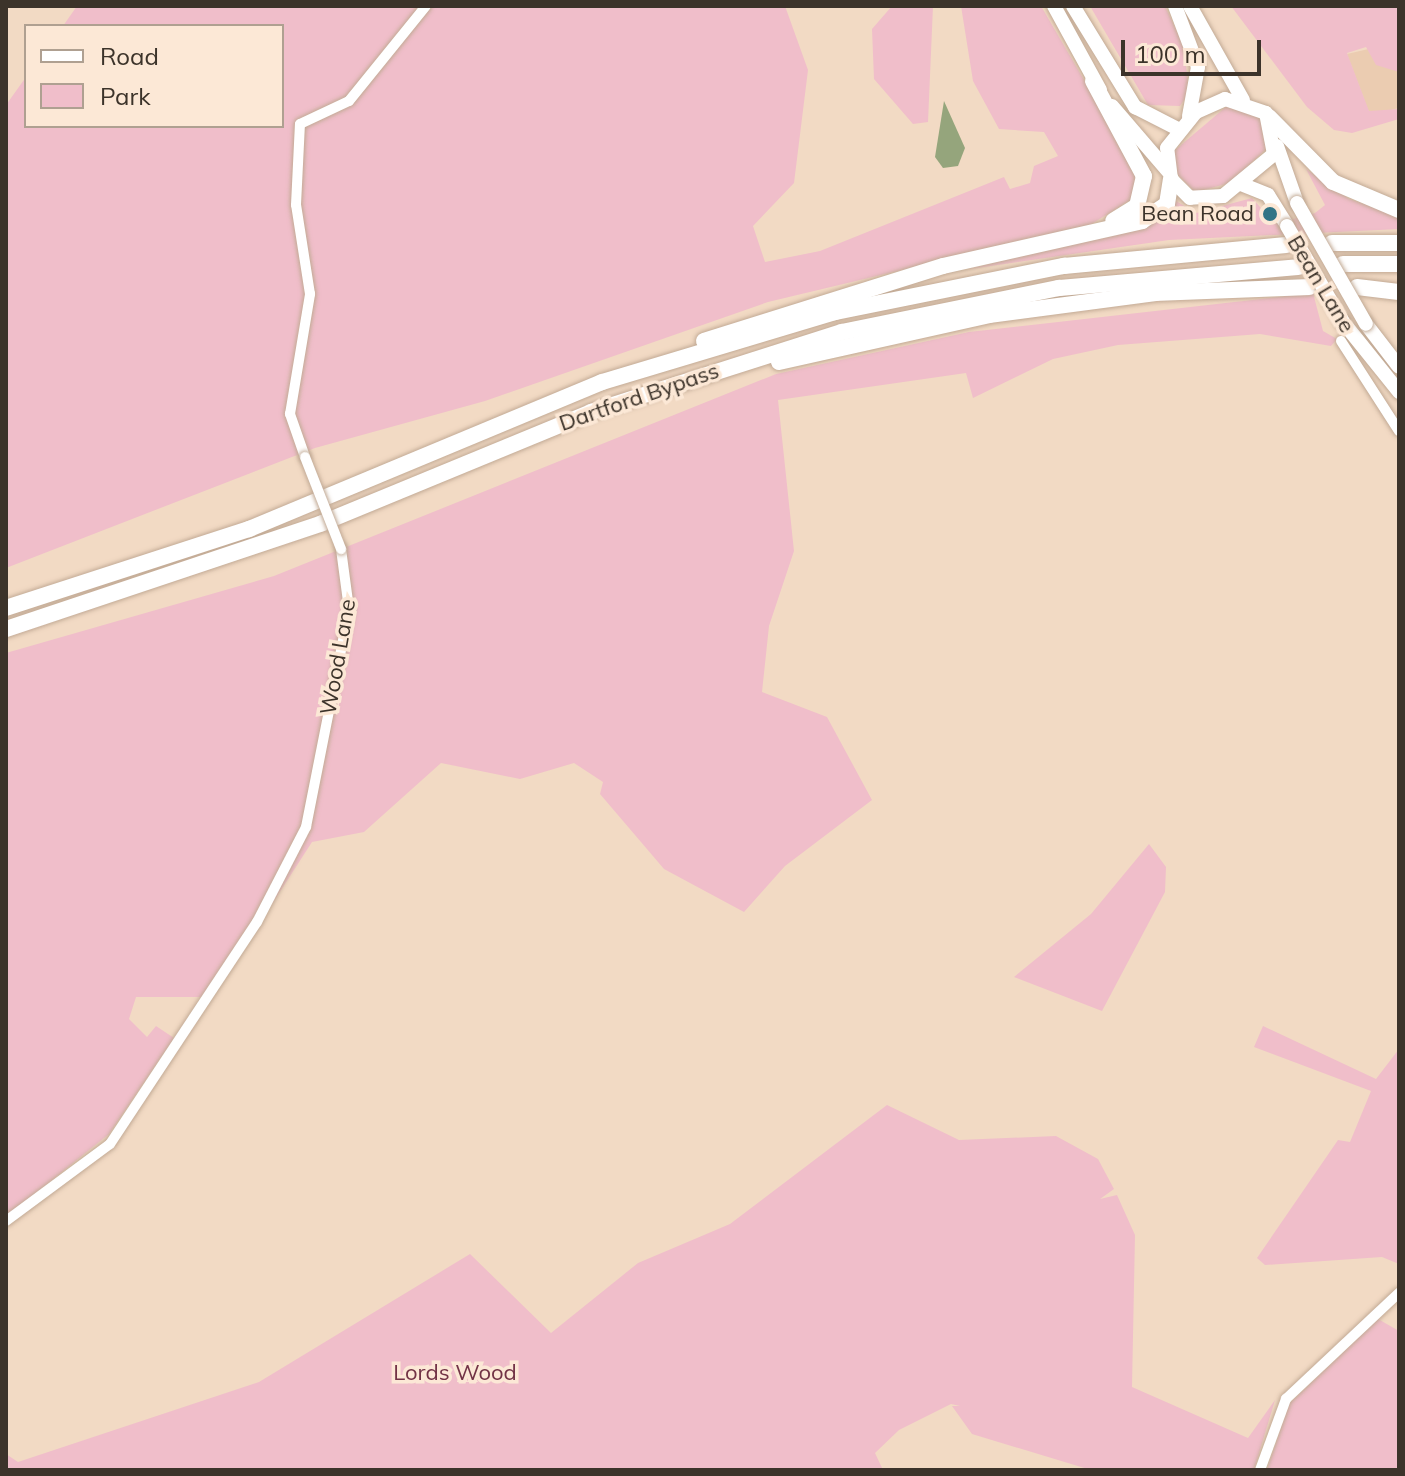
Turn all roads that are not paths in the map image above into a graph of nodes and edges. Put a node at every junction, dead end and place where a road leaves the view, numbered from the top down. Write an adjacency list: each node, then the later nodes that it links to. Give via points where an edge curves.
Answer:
1 (426, 6): 32 (street, Wood Lane, bridge, via 349,101 300,124 296,205 310,294 290,414 341,549 349,609 306,827 257,922 110,1144)
2 (1054, 6): 6 (main road)
3 (1073, 6): 9 (main road, via 1135,107)
4 (1175, 6): 9 (main road, via 1198,73 1192,110)
5 (1190, 6): 7 (main road)
6 (1093, 81): 11 (main road); 14 (highway, via 1145,181 1135,208)
7 (1243, 100): 8 (main road); 9 (main road, via 1213,102)
8 (1269, 117): 10 (main road); 13 (highway, via 1333,182)
9 (1178, 129): 11 (main road, via 1165,152)
10 (1276, 142): 12 (main road, via 1265,167); 25 (main road, Bean Lane, bridge, via 1297,203 1366,324)
11 (1169, 175): 12 (main road, via 1180,193 1201,200); 14 (highway, via 1159,213)
12 (1241, 184): 28 (main road, Bean Lane, bridge, via 1270,196 1343,322)
13 (1399, 210)
14 (1102, 229): 27 (highway, via 782,313)
15 (1332, 243): 16 (highway)
16 (1399, 243)
17 (1286, 245): 27 (highway, Dartford Bypass, via 949,286)
18 (1343, 264): 19 (highway)
19 (1399, 264)
20 (1298, 267): 26 (highway, Dartford Bypass, via 1183,273 980,301)
21 (1309, 287): 26 (highway, via 1156,293 989,315 739,373)
22 (1357, 287): 23 (highway)
23 (1399, 292)
24 (1339, 344): 29 (street, Bean Lane)
25 (1399, 367)
26 (695, 375): 31 (highway, Dartford Bypass, via 284,537)
27 (602, 382): 30 (highway, Dartford Bypass, via 249,529)
28 (1399, 392)
29 (1399, 431)
30 (6, 608)
31 (6, 629)
32 (6, 1221)
33 (1399, 1293): 34 (street, via 1286,1399)
34 (1260, 1470)

